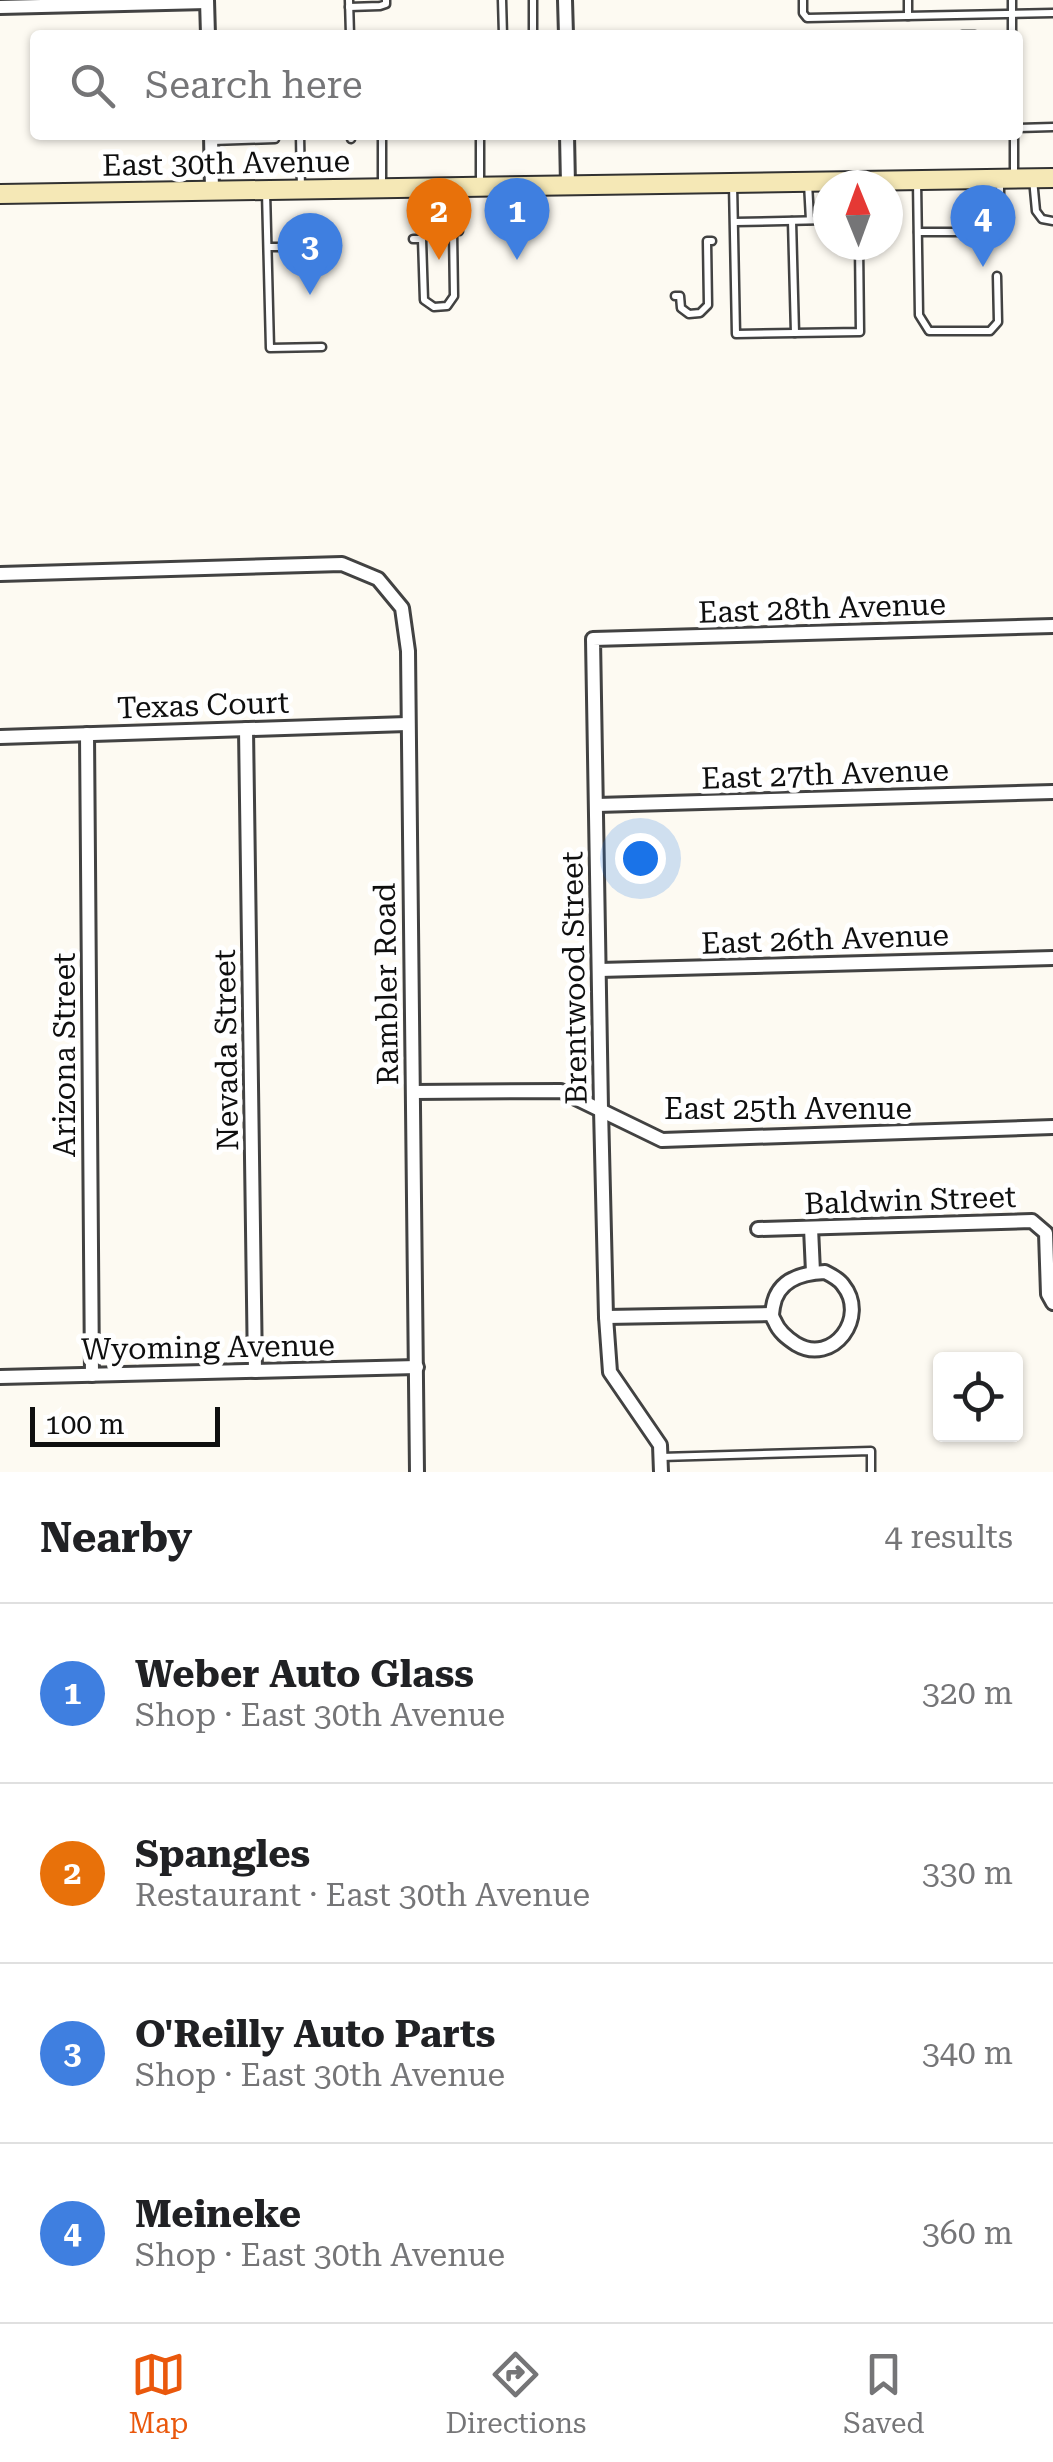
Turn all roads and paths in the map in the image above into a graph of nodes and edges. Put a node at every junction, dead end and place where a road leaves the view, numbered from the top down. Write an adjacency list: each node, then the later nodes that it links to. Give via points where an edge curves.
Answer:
1 (386, 0): 9 (lane, via 380,6)
2 (502, 0): 16 (lane)
3 (533, 0): 17 (lane)
4 (566, 0): 18 (street)
5 (803, 0): 13 (lane, via 807,18)
6 (908, 0): 13 (lane)
7 (1012, 0): 12 (lane)
8 (208, 1): 10 (street); 14 (street)
9 (349, 3): 15 (lane)
10 (0, 7)
11 (1053, 13): 12 (lane)
12 (1012, 14): 13 (lane); 19 (lane)
13 (908, 16)
14 (208, 30)
15 (350, 30)
16 (503, 30)
17 (533, 30)
18 (566, 30)
19 (1012, 30)
20 (1053, 127): 21 (lane)
21 (1023, 128)
22 (211, 140): 40 (street)
23 (300, 140): 39 (lane)
24 (382, 140): 37 (lane)
25 (480, 140): 36 (lane)
26 (567, 140): 35 (street)
27 (1014, 140): 28 (lane)
28 (1016, 178): 29 (main road, East 30th Avenue); 30 (main road, East 30th Avenue); 44 (lane, via 1042,219); 47 (lane, via 993,232)
29 (1053, 178)
30 (918, 180): 31 (main road, East 30th Avenue); 47 (lane)
31 (903, 181)
32 (734, 182): 33 (main road, East 30th Avenue); 35 (main road, East 30th Avenue); 45 (lane)
33 (808, 182): 34 (main road, East 30th Avenue); 42 (lane)
34 (813, 182)
35 (568, 185): 36 (main road, East 30th Avenue)
36 (480, 187): 37 (main road, East 30th Avenue)
37 (382, 188): 39 (main road, East 30th Avenue)
38 (266, 190): 39 (main road, East 30th Avenue); 40 (main road, East 30th Avenue); 50 (lane)
39 (301, 190)
40 (212, 191): 41 (main road, East 30th Avenue)
41 (0, 194)
42 (810, 220): 43 (lane)
43 (792, 221): 45 (lane); 55 (lane)
44 (1053, 221)
45 (735, 222): 55 (lane, via 736,334)
46 (459, 231): 48 (lane, via 452,231 454,296 447,306 424,300 422,239)
47 (918, 232): 53 (lane, via 919,316 930,330 990,330 998,322)
48 (413, 239)
49 (712, 241): 54 (lane, via 708,305 689,314)
50 (268, 247): 51 (lane); 56 (lane, via 270,348)
51 (322, 247)
52 (859, 260): 55 (lane, via 860,332)
53 (998, 276)
54 (675, 296)
55 (795, 333)
56 (322, 347)
57 (0, 574): 60 (street, Rambler Road, via 342,564 378,578 402,608)
58 (1053, 626): 59 (street, East 28th Avenue)
59 (593, 639): 65 (street, Brentwood Street)
60 (407, 724): 61 (street, Texas Court); 68 (street, Rambler Road)
61 (246, 730): 62 (street, Texas Court); 78 (street, Nevada Street)
62 (86, 734): 63 (street, Texas Court); 79 (street, Arizona Street)
63 (0, 736)
64 (1053, 792): 65 (street, East 27th Avenue)
65 (598, 805): 67 (street, Brentwood Street)
66 (1053, 958): 67 (street, East 26th Avenue)
67 (599, 970): 69 (street, Brentwood Street)
68 (414, 1092): 69 (street, East 25th Avenue, via 561,1091); 77 (street, Rambler Road)
69 (601, 1108): 70 (street, East 25th Avenue, via 662,1140); 76 (street, Brentwood Street)
70 (1053, 1128)
71 (811, 1228): 72 (street, Baldwin Street); 73 (street); 74 (street, Baldwin Street, via 1032,1221 1046,1233)
72 (758, 1230)
73 (813, 1272): 75 (street, via 778,1291); 75 (street, via 842,1282 850,1297 851,1322 842,1340 824,1350 804,1348 787,1338)
74 (1053, 1304)
75 (772, 1314): 76 (street)
76 (606, 1317): 81 (street, Brentwood Street, via 610,1372 660,1445)
77 (417, 1367): 78 (street, Wyoming Avenue); 82 (street, Rambler Road)
78 (255, 1370): 79 (street, Wyoming Avenue)
79 (92, 1375): 80 (street, Wyoming Avenue)
80 (0, 1377)
81 (661, 1465): 83 (lane, via 870,1451)
82 (417, 1472)
83 (871, 1472)

